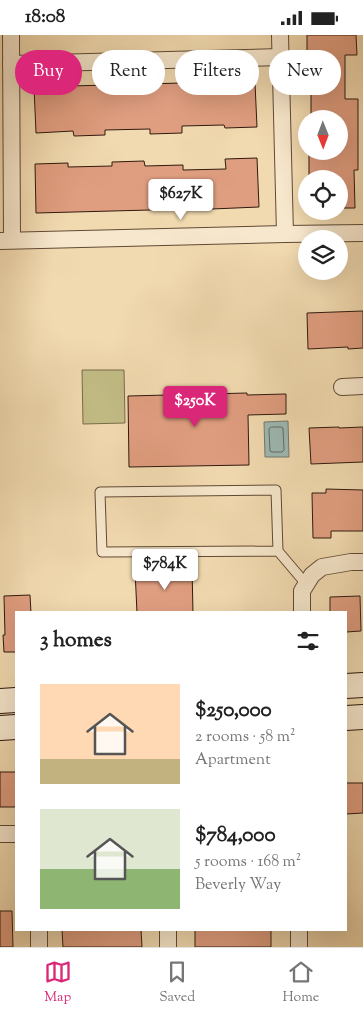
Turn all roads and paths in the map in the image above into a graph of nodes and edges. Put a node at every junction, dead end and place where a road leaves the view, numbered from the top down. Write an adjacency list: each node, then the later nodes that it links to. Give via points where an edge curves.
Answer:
1 (11, 35): 5 (street)
2 (280, 35): 3 (street)
3 (281, 50)
4 (269, 57): 5 (street)
5 (12, 63): 9 (street)
6 (282, 95): 8 (street)
7 (363, 233): 8 (street)
8 (285, 234): 9 (street)
9 (6, 241)
10 (363, 386): 11 (street)
11 (342, 387)
12 (278, 551): 12 (lane, via 276,490 100,492 102,552); 14 (lane)
13 (363, 562): 14 (street, via 322,567)
14 (306, 584): 15 (street, via 302,591)
15 (302, 611)
16 (363, 685): 17 (main road)
17 (347, 686)
18 (15, 700): 19 (main road)
19 (0, 701)
20 (347, 717): 21 (main road)
21 (363, 717)
22 (15, 727): 23 (main road)
23 (0, 728)
24 (0, 834): 25 (street)
25 (15, 834)
26 (39, 931): 29 (street)
27 (168, 931): 30 (street)
28 (298, 931): 31 (street)
29 (39, 947)
30 (168, 947)
31 (299, 947)

